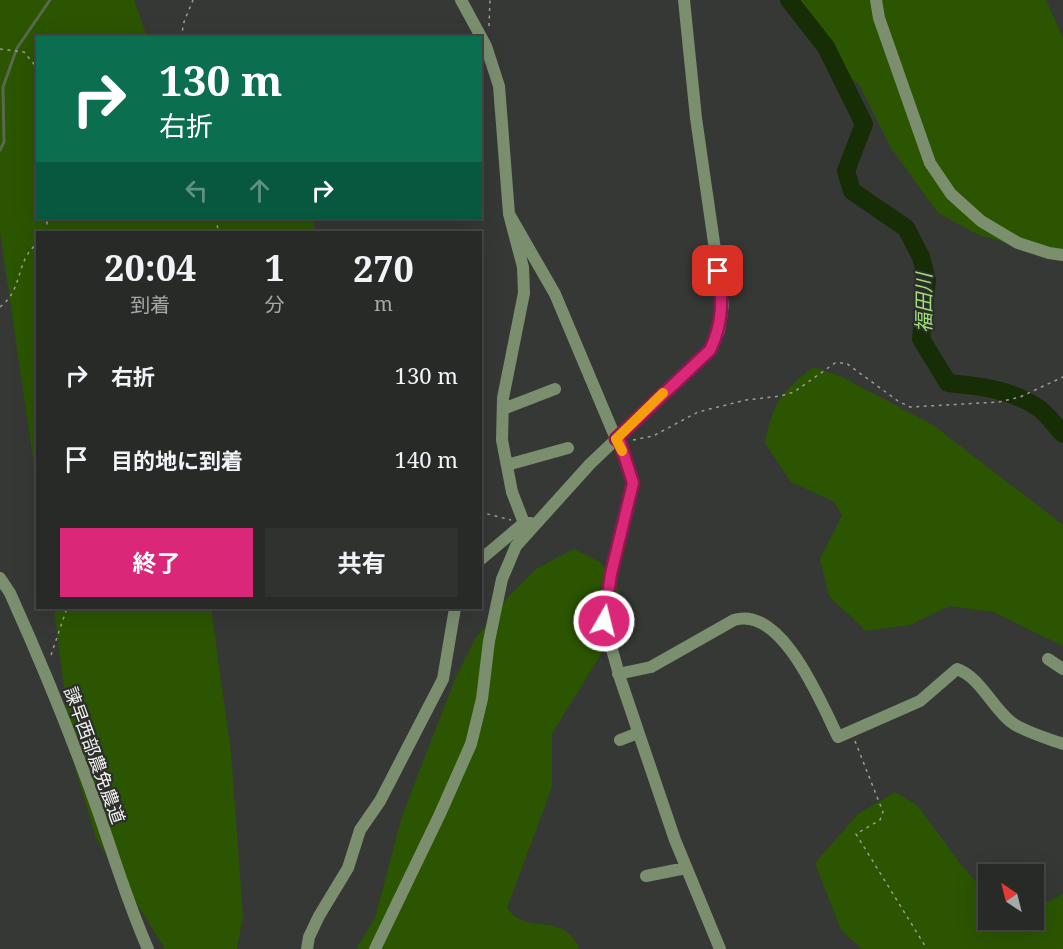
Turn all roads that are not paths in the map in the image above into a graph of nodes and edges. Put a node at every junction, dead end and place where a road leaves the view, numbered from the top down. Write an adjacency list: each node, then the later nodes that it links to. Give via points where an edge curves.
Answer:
1 (461, 0): 4 (street)
2 (684, 0): 10 (street, via 694,106 723,305 719,331 710,350)
3 (876, 0): 7 (street, via 930,163 951,194 981,221 1018,243)
4 (481, 36)
5 (482, 39): 6 (street, via 499,86)
6 (509, 214): 9 (street, via 523,267 524,293); 10 (street, via 555,294)
7 (1063, 255)
8 (555, 389): 9 (street)
9 (503, 410): 12 (street, via 502,440)
10 (618, 441): 14 (street, via 590,464); 20 (street, via 633,483 604,621)
11 (568, 448): 12 (street)
12 (507, 465): 13 (street)
13 (524, 523): 14 (street); 15 (street)
14 (538, 523): 28 (street, via 516,546 502,579 471,744)
15 (482, 558)
16 (0, 578): 26 (street, 諫早西部農免農道, via 45,671)
17 (455, 609): 27 (street, via 443,679 381,801 360,830 348,868 319,916)
18 (1048, 659): 19 (street)
19 (1063, 669)
20 (618, 674): 21 (street); 23 (street, via 651,667 745,617 757,620 780,637 809,677 838,737 920,701 957,669 977,683 1012,723)
21 (638, 733): 22 (street); 24 (street)
22 (620, 740)
23 (1063, 744)
24 (686, 868): 25 (street); 29 (street)
25 (646, 876)
26 (148, 949)
27 (307, 949)
28 (375, 949)
29 (720, 949)

